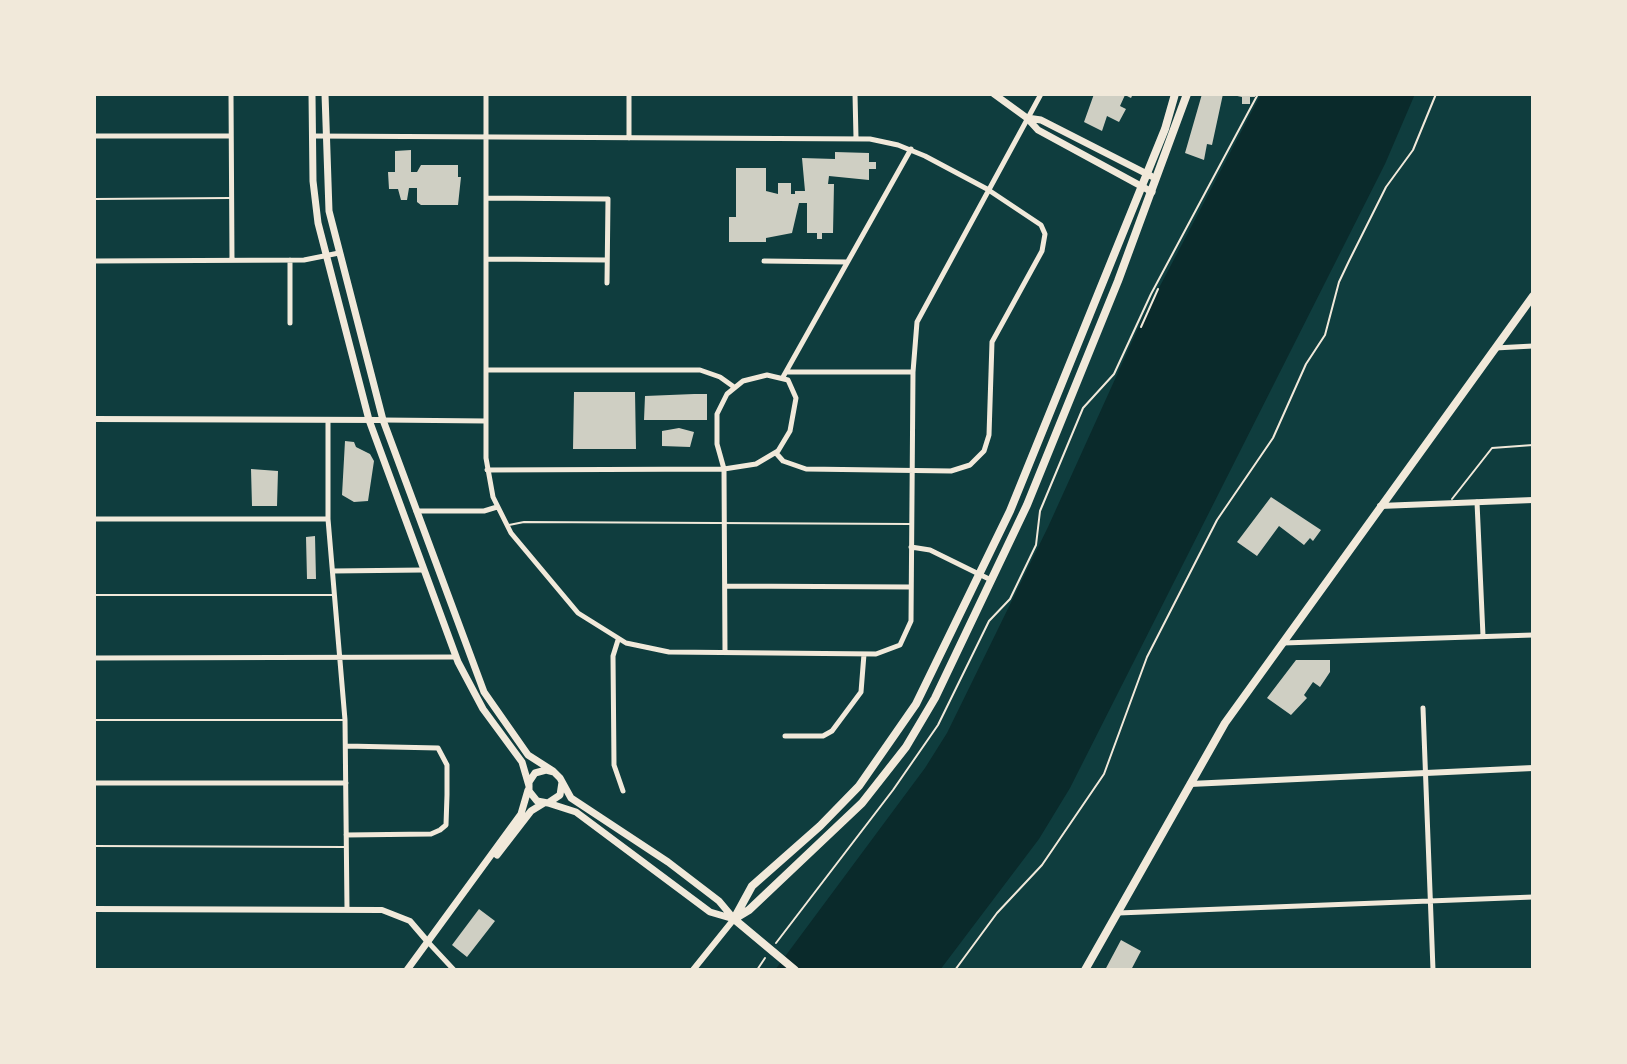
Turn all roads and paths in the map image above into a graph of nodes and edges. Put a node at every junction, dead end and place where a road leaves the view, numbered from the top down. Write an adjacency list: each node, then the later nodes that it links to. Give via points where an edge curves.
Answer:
1 (231, 94): 15 (street)
2 (312, 94): 16 (main road)
3 (325, 94): 17 (main road)
4 (486, 94): 18 (street)
5 (629, 94): 19 (street)
6 (855, 94): 20 (street)
7 (994, 94): 13 (main road)
8 (1041, 94): 13 (street)
9 (1175, 94): 22 (main road)
10 (1187, 94): 23 (main road)
11 (1258, 94): 42 (path, via 1156,288)
12 (1436, 94): 118 (path, via 1413,150 1386,187 1349,261 1325,335 1273,438 1217,520 1147,657 1108,766 1042,865 997,913)
13 (1027, 118): 22 (main road, via 1041,120); 24 (main road, via 1039,131); 25 (street)
14 (94, 136): 15 (street)
15 (231, 136): 27 (street)
16 (312, 136): 17 (street); 31 (main road, via 315,209)
17 (325, 136): 18 (street); 30 (main road, via 327,198)
18 (486, 137): 19 (street); 28 (street)
19 (629, 138): 20 (street)
20 (856, 138): 21 (street)
21 (911, 149): 25 (street); 38 (street)
22 (1147, 174): 23 (main road); 24 (main road)
23 (1158, 179): 26 (main road)
24 (1142, 187): 26 (main road); 73 (main road)
25 (987, 189): 46 (street, via 920,313); 58 (street, via 1037,220 1045,234 1044,246 992,342 990,425 984,451 960,470)
26 (1152, 192): 74 (main road, via 1033,492)
27 (232, 198): 29 (lane); 33 (street)
28 (486, 198): 32 (street); 35 (street, via 608,199)
29 (94, 199)
30 (339, 253): 31 (street); 52 (main road)
31 (326, 256): 34 (street); 51 (main road)
32 (486, 259): 35 (street); 45 (street)
33 (232, 260): 34 (street); 36 (street)
34 (290, 260): 41 (street)
35 (607, 260): 39 (street)
36 (94, 261)
37 (764, 261): 38 (street)
38 (847, 262): 47 (street)
39 (607, 283)
40 (1533, 296): 44 (main road)
41 (290, 323)
42 (1141, 327)
43 (1533, 346): 44 (street)
44 (1495, 348): 62 (main road)
45 (486, 370): 48 (street, via 700,370); 53 (street)
46 (913, 372): 47 (street); 58 (street)
47 (784, 374): 48 (street, via 755,377); 55 (street, via 796,406 790,431)
48 (734, 387): 56 (street, via 716,421)
49 (94, 419): 50 (street)
50 (328, 419): 51 (street); 66 (street)
51 (369, 420): 52 (street); 71 (main road)
52 (383, 420): 53 (street); 64 (main road)
53 (486, 421): 57 (street)
54 (1533, 445): 61 (lane, via 1492,448)
55 (776, 453): 56 (street, via 756,464); 58 (street, via 806,469)
56 (724, 469): 57 (street); 67 (street)
57 (487, 470): 63 (street)
58 (912, 470): 68 (street)
59 (1533, 500): 60 (street)
60 (1477, 502): 61 (street); 80 (street)
61 (1449, 504): 62 (street)
62 (1380, 506): 82 (main road)
63 (497, 507): 64 (street); 69 (street)
64 (416, 511): 94 (main road, via 489,701 528,755)
65 (94, 519): 66 (street)
66 (328, 519): 72 (street)
67 (724, 522): 68 (lane); 69 (lane); 75 (street)
68 (912, 524): 70 (street)
69 (506, 526): 81 (street, via 578,613)
70 (911, 547): 73 (street, via 930,550); 76 (street)
71 (423, 570): 72 (street); 85 (main road)
72 (333, 571): 78 (street)
73 (980, 575): 74 (street); 112 (main road, via 894,740 840,806 745,895)
74 (992, 580): 112 (main road, via 935,698 889,770 833,834)
75 (725, 586): 76 (street); 83 (street)
76 (911, 587): 84 (street, via 911,621 904,641 887,653)
77 (94, 595): 78 (lane)
78 (335, 595): 87 (street)
79 (1533, 635): 80 (street)
80 (1483, 636): 82 (street)
81 (618, 640): 83 (street, via 660,651); 101 (street, via 613,656 614,765)
82 (1282, 643): 99 (main road, via 1225,723)
83 (725, 652): 84 (street)
84 (864, 654): 91 (street, via 861,692 832,731 823,736)
85 (455, 657): 87 (street); 100 (main road, via 483,709 522,762)
86 (94, 658): 87 (street)
87 (340, 658): 90 (street)
88 (1423, 708): 95 (street)
89 (94, 720): 90 (lane)
90 (345, 720): 92 (street)
91 (785, 736)
92 (346, 746): 98 (street); 103 (street, via 438,748 447,765 448,814 446,825 431,834)
93 (1533, 768): 95 (street)
94 (553, 771): 96 (main road); 100 (main road, via 538,771)
95 (1425, 773): 99 (street); 108 (street)
96 (562, 782): 102 (main road, via 558,798); 112 (main road, via 573,800 639,841)
97 (94, 783): 98 (street)
98 (346, 783): 103 (street)
99 (1190, 784): 111 (main road)
100 (529, 787): 102 (main road, via 534,799); 106 (main road, via 523,811)
101 (623, 791)
102 (546, 803): 106 (main road, via 531,811); 112 (main road, via 576,812 710,912)
103 (346, 835): 105 (street)
104 (94, 846): 105 (lane)
105 (346, 847): 110 (street)
106 (469, 887): 113 (main road)
107 (1533, 897): 108 (street)
108 (1430, 901): 111 (street); 120 (street)
109 (94, 909): 110 (street)
110 (347, 909): 113 (street, via 396,913 421,930)
111 (1117, 913): 119 (main road)
112 (734, 919): 116 (street); 117 (main road)
113 (428, 942): 114 (main road); 115 (street)
114 (407, 970)
115 (454, 970)
116 (693, 970)
117 (795, 970)
118 (955, 970)
119 (1085, 970)
120 (1433, 970)

